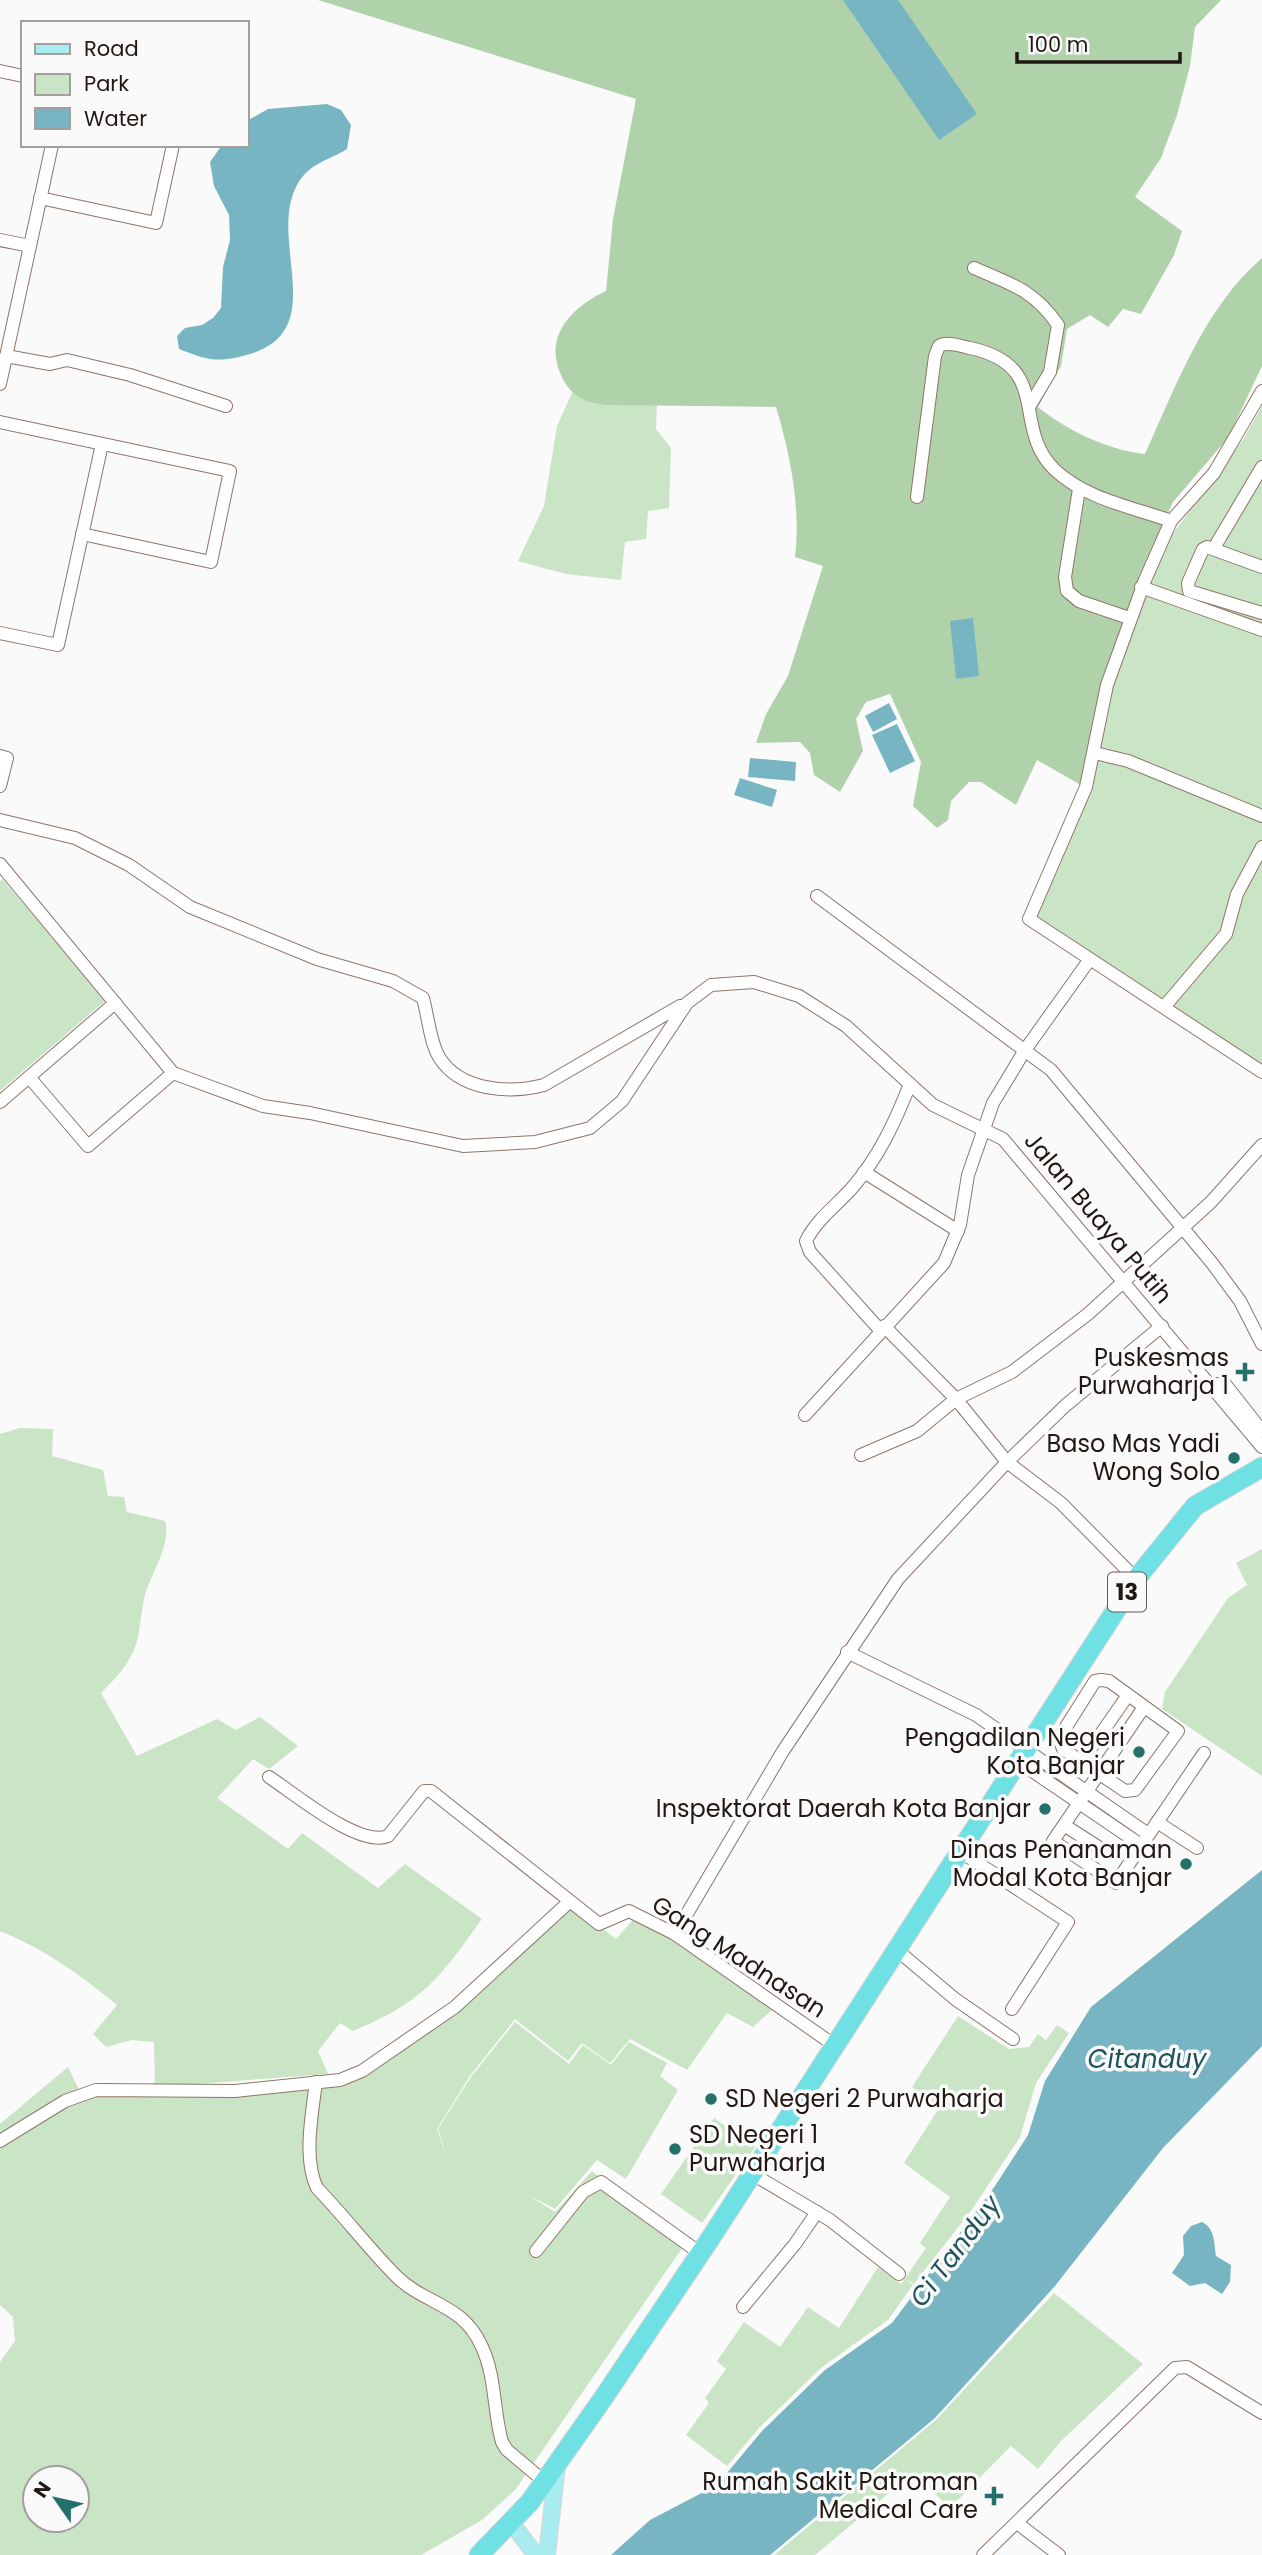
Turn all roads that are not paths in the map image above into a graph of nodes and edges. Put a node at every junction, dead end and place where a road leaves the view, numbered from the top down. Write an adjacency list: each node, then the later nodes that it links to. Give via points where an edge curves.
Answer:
1 (0, 71): 2 (street)
2 (21, 76)
3 (52, 147): 5 (street)
4 (173, 147): 5 (street, via 156,223)
5 (40, 198): 7 (street)
6 (0, 240): 7 (street)
7 (30, 246): 9 (street)
8 (974, 268): 13 (street, via 1029,292 1058,325 1050,372)
9 (6, 356): 10 (street); 12 (street, via 50,363 67,360 130,374)
10 (0, 384)
11 (1262, 391): 19 (street, via 1214,473)
12 (226, 406)
13 (1029, 407): 17 (street, via 1037,446 1050,465); 18 (street, via 1011,365 987,352 942,344 935,355)
14 (0, 422): 15 (street)
15 (102, 444): 20 (street); 20 (street, via 230,471 211,562)
16 (1262, 467): 21 (street)
17 (1079, 489): 19 (street); 25 (street, via 1067,592 1079,601)
18 (917, 497)
19 (1171, 521): 23 (street)
20 (82, 534): 27 (street, via 58,645)
21 (1214, 548): 22 (street); 24 (street, via 1202,549 1189,591)
22 (1260, 563)
23 (1141, 587): 25 (street); 26 (street)
24 (1262, 613)
25 (1129, 618): 28 (street, via 1107,685)
26 (1262, 630)
27 (0, 633)
28 (1095, 753): 31 (street, via 1129,761); 36 (street, via 1086,787 1029,919)
29 (0, 757): 30 (street, via 7,758)
30 (0, 786)
31 (1262, 816)
32 (0, 820): 38 (street, Jalan Buaya Putih, via 75,838 129,866 190,907 317,959 393,981 423,999 438,1056 459,1079 480,1087 544,1085)
33 (1262, 847): 39 (street, via 1237,894 1226,934)
34 (0, 864): 37 (street)
35 (817, 896): 40 (street)
36 (1090, 959): 39 (street); 40 (street)
37 (116, 1003): 42 (street); 43 (street)
38 (687, 1003): 42 (street, via 622,1101 590,1128 535,1142 463,1146 262,1106); 44 (street, Jalan Buaya Putih, via 711,985 734,981 774,986 846,1026)
39 (1164, 1007): 41 (street)
40 (1025, 1050): 46 (street, via 997,1095); 49 (street, via 1076,1097)
41 (1262, 1072)
42 (173, 1073): 43 (street, via 88,1146)
43 (29, 1077): 45 (street)
44 (910, 1084): 46 (street, Jalan Buaya Putih, via 949,1115); 48 (street, via 885,1142)
45 (0, 1102)
46 (984, 1128): 50 (street, via 968,1175); 51 (street, Jalan Buaya Putih, via 1003,1139)
47 (1262, 1145): 49 (street)
48 (864, 1172): 50 (street); 53 (street, via 806,1241 810,1252)
49 (1185, 1227): 51 (street); 54 (street, via 1240,1301)
50 (958, 1231): 53 (street, via 936,1273)
51 (1125, 1281): 52 (street, Jalan Buaya Putih); 56 (street, via 1012,1371)
52 (1162, 1326): 55 (street, Jalan Buaya Putih); 61 (street, via 1066,1405)
53 (882, 1328): 56 (street); 57 (street)
54 (1262, 1344)
55 (1210, 1384): 58 (street, Jalan Buaya Putih, via 1225,1384); 59 (street, Jalan Buaya Putih)
56 (956, 1399): 60 (street, via 917,1431); 61 (street)
57 (805, 1415)
58 (1262, 1431)
59 (1262, 1447)
60 (861, 1455)
61 (1007, 1462): 63 (street, via 1061,1503); 64 (street, via 912,1562)
62 (1262, 1467): 63 (highway, 13, via 1195,1506)
63 (1136, 1579): 68 (highway, 13)
64 (848, 1652): 68 (street, via 976,1715); 80 (street, via 783,1751)
65 (1128, 1695): 66 (street); 69 (street); 69 (street, via 1109,1681 1095,1681 1059,1738 1063,1749)
66 (1144, 1707): 70 (street); 70 (street, via 1178,1731 1140,1786 1125,1791)
67 (1204, 1753): 73 (street)
68 (1023, 1756): 72 (street); 77 (highway, 13)
69 (1082, 1761): 70 (street)
70 (1099, 1772): 72 (street)
71 (269, 1777): 79 (street, Gang Madnasan, via 328,1817 380,1839 394,1829 424,1791 431,1791)
72 (1082, 1797): 74 (street); 75 (street)
73 (1157, 1822): 75 (street); 76 (street)
74 (1064, 1825): 75 (street, via 1053,1841 1116,1883); 78 (street)
75 (1145, 1840)
76 (1197, 1848)
77 (961, 1852): 81 (highway, 13); 82 (street, via 1068,1922)
78 (1110, 1854)
79 (569, 1902): 80 (street, Gang Madnasan, via 599,1924 629,1911); 85 (street, via 455,2007 362,2071 340,2080)
80 (675, 1934): 84 (street, Gang Madnasan)
81 (897, 1950): 83 (street, via 955,1999); 84 (highway, 13)
82 (1012, 2010)
83 (1013, 2039)
84 (834, 2045): 87 (highway, 13)
85 (316, 2082): 86 (street, via 234,2091 96,2090 65,2101); 95 (street, via 312,2157 317,2188 398,2278 447,2306 472,2330 491,2370 502,2442)
86 (0, 2141)
87 (751, 2173): 88 (street); 90 (highway, 13)
88 (817, 2212): 91 (street); 92 (street)
89 (536, 2251): 90 (street, via 583,2192 601,2182)
90 (700, 2253): 94 (highway, 13)
91 (899, 2274)
92 (743, 2307)
93 (1262, 2413): 96 (street, via 1188,2367 1175,2368)
94 (557, 2466): 95 (highway, 13); 100 (main road)
95 (545, 2482): 97 (highway, 13)
96 (1017, 2523): 101 (street); 102 (street)
97 (512, 2524): 98 (highway, 13); 99 (main road)
98 (479, 2555)
99 (536, 2555)
100 (547, 2555)
101 (983, 2555)
102 (1059, 2555)

